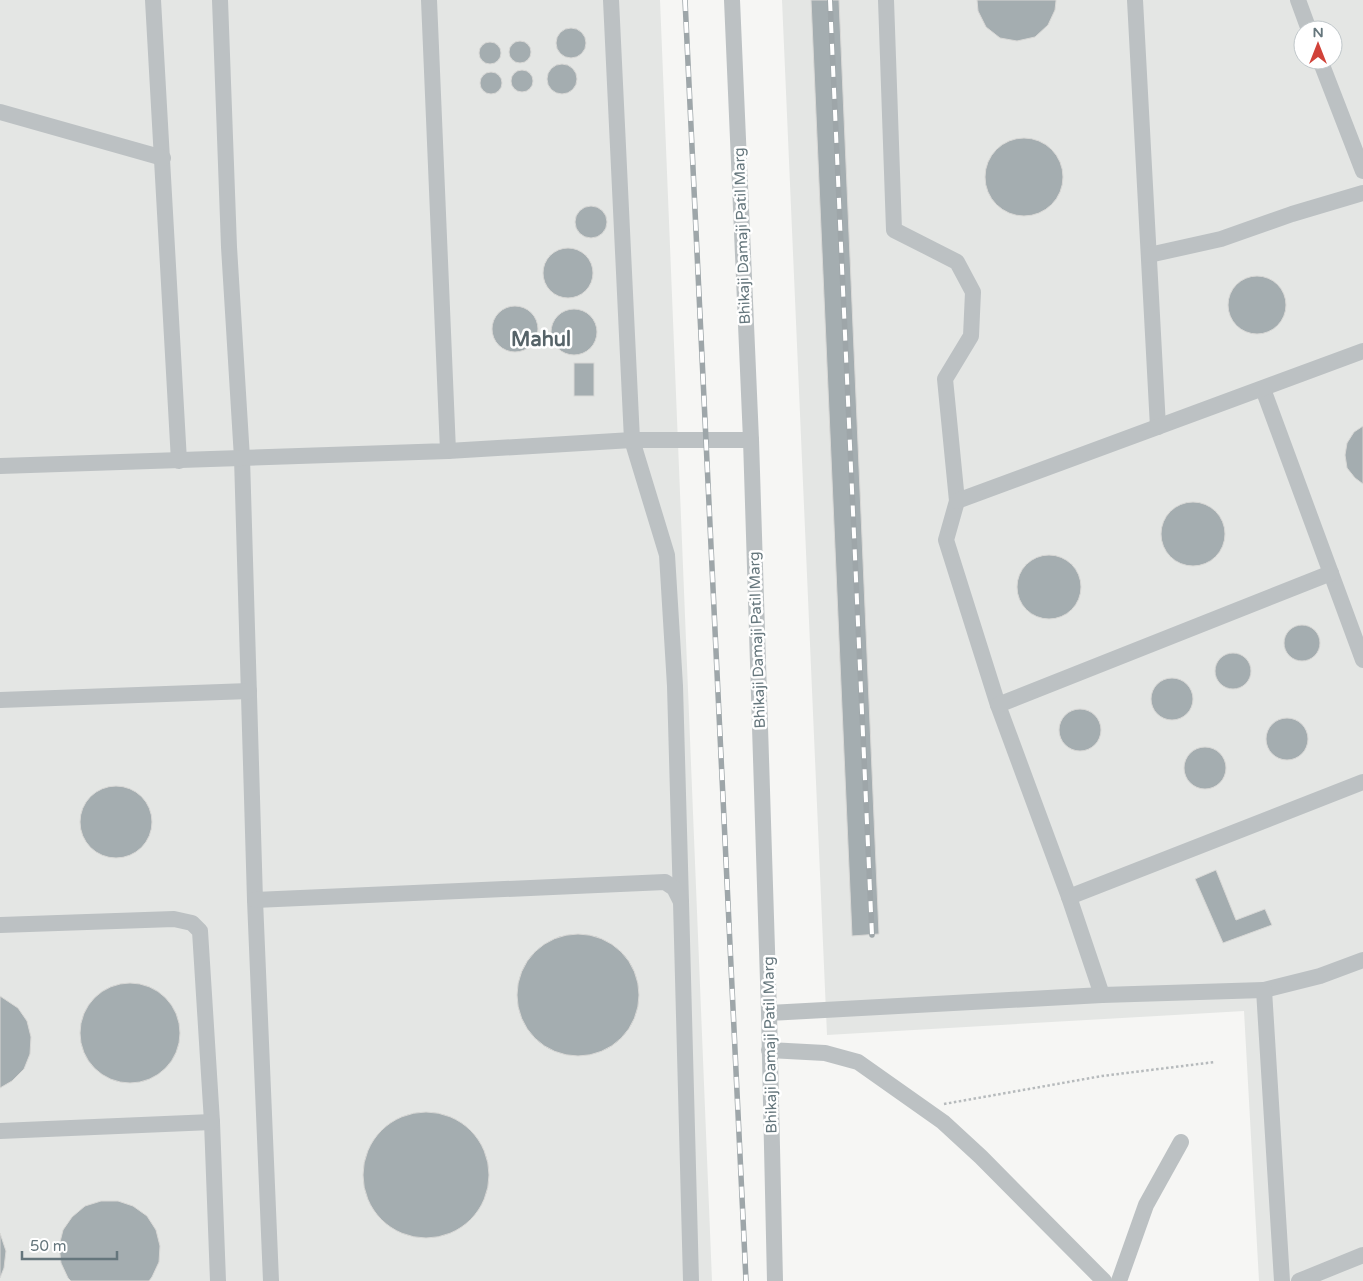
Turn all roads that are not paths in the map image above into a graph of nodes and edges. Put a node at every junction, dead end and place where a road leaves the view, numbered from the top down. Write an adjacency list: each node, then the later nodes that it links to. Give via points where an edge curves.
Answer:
1 (153, 0): 12 (street)
2 (220, 0): 22 (street, via 229,247)
3 (429, 0): 21 (street)
4 (610, 0): 19 (street)
5 (732, 0): 20 (street, Bhikaji Damaji Patil Marg)
6 (886, 0): 25 (street, via 894,230 957,262 973,292 971,336 945,379)
7 (1134, 0): 15 (street)
8 (1298, 0): 9 (street)
9 (1305, 20)
10 (1324, 70): 13 (street)
11 (0, 112): 12 (street)
12 (163, 158): 23 (street)
13 (1363, 171)
14 (1363, 193): 15 (street, via 1221,239)
15 (1149, 255): 18 (street)
16 (1363, 351): 17 (street)
17 (1263, 389): 18 (street); 26 (street)
18 (1158, 427): 25 (street)
19 (632, 440): 20 (street); 21 (street); 34 (street, via 667,555 676,686)
20 (751, 440): 39 (street, Bhikaji Damaji Patil Marg)
21 (448, 451): 22 (street)
22 (242, 458): 23 (street); 28 (street)
23 (180, 461): 24 (street)
24 (0, 466)
25 (957, 501): 30 (street, via 946,540)
26 (1331, 573): 27 (street); 30 (street)
27 (1363, 660)
28 (249, 691): 29 (street); 33 (street)
29 (0, 700)
30 (998, 704): 32 (street)
31 (1363, 782): 32 (street)
32 (1069, 897): 38 (street)
33 (255, 900): 34 (street, via 665,882 674,888); 46 (street)
34 (681, 902): 47 (street)
35 (0, 925): 41 (street, via 174,918 192,923 200,931)
36 (1363, 960): 37 (street, via 1320,976)
37 (1264, 990): 38 (street); 51 (street)
38 (1102, 995): 39 (street)
39 (770, 1013): 40 (street, Bhikaji Damaji Patil Marg)
40 (770, 1050): 48 (street, Bhikaji Damaji Patil Marg); 49 (street, via 824,1053 858,1062 943,1122)
41 (212, 1122): 42 (street); 45 (street)
42 (0, 1131)
43 (1182, 1142): 50 (street, via 1146,1205)
44 (1363, 1255): 52 (street)
45 (218, 1281)
46 (271, 1281)
47 (691, 1281)
48 (775, 1281)
49 (1104, 1281)
50 (1119, 1281)
51 (1282, 1281)
52 (1298, 1281)

